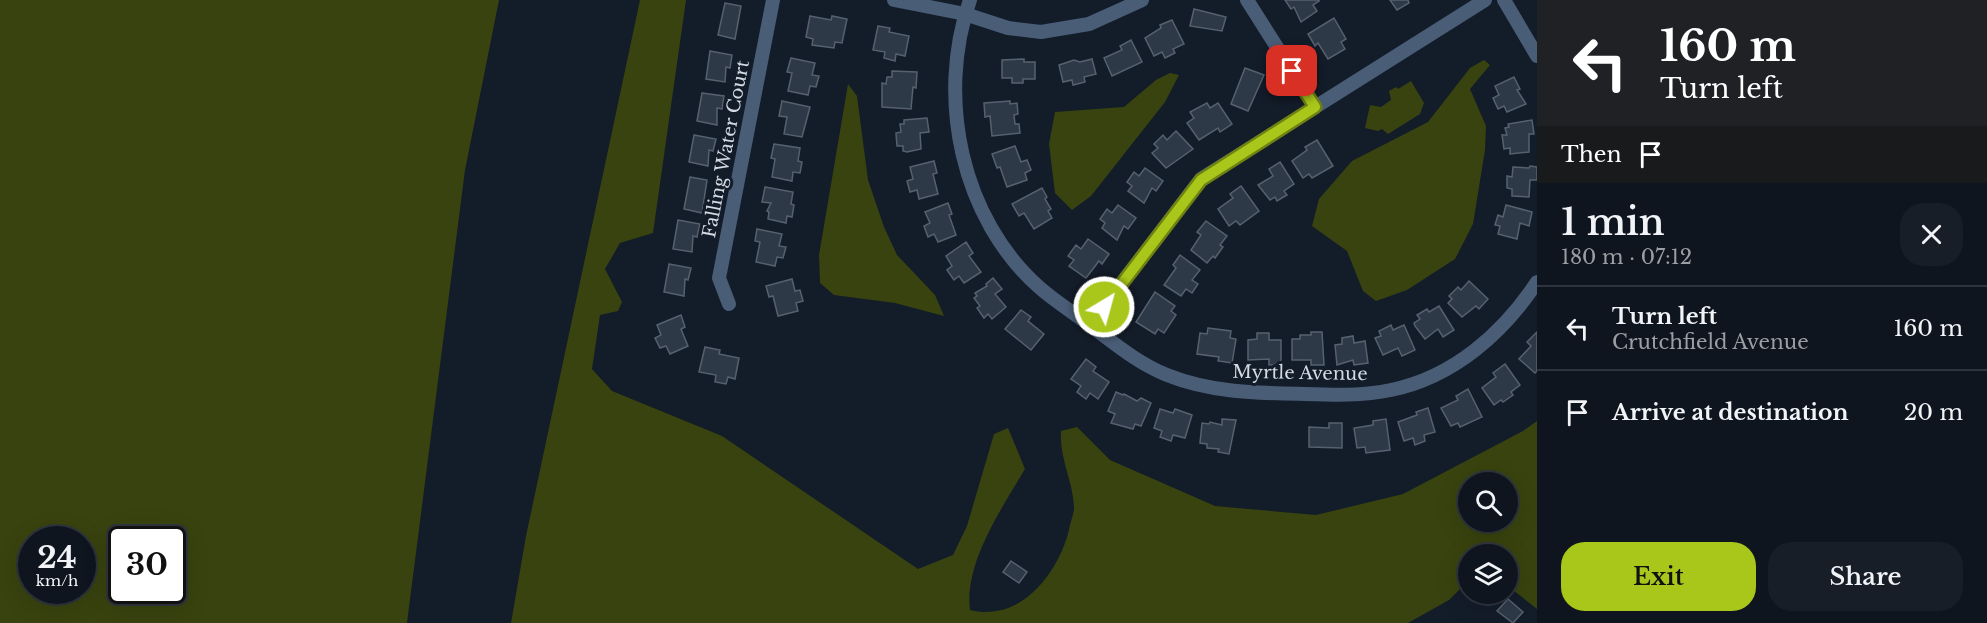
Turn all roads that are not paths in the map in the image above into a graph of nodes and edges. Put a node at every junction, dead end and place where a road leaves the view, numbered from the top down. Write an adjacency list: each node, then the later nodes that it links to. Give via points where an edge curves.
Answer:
1 (773, 0): 12 (street, Falling Water Court, via 719,278)
2 (894, 0): 8 (street)
3 (970, 0): 8 (street, Myrtle Avenue)
4 (1142, 0): 8 (street, via 1089,24 1041,32 1008,28)
5 (1247, 0): 10 (street)
6 (1485, 0): 10 (street)
7 (1504, 0): 9 (street)
8 (965, 14): 13 (street, Myrtle Avenue, via 954,95 965,165 977,199 998,238 1021,268 1040,288)
9 (1537, 56)
10 (1315, 107): 13 (street, via 1201,180)
11 (1537, 282): 13 (street, Myrtle Avenue, via 1519,309 1463,360 1430,378 1392,390 1345,395 1240,393 1200,386 1156,370 1127,354)
12 (729, 304)
13 (1090, 325)

